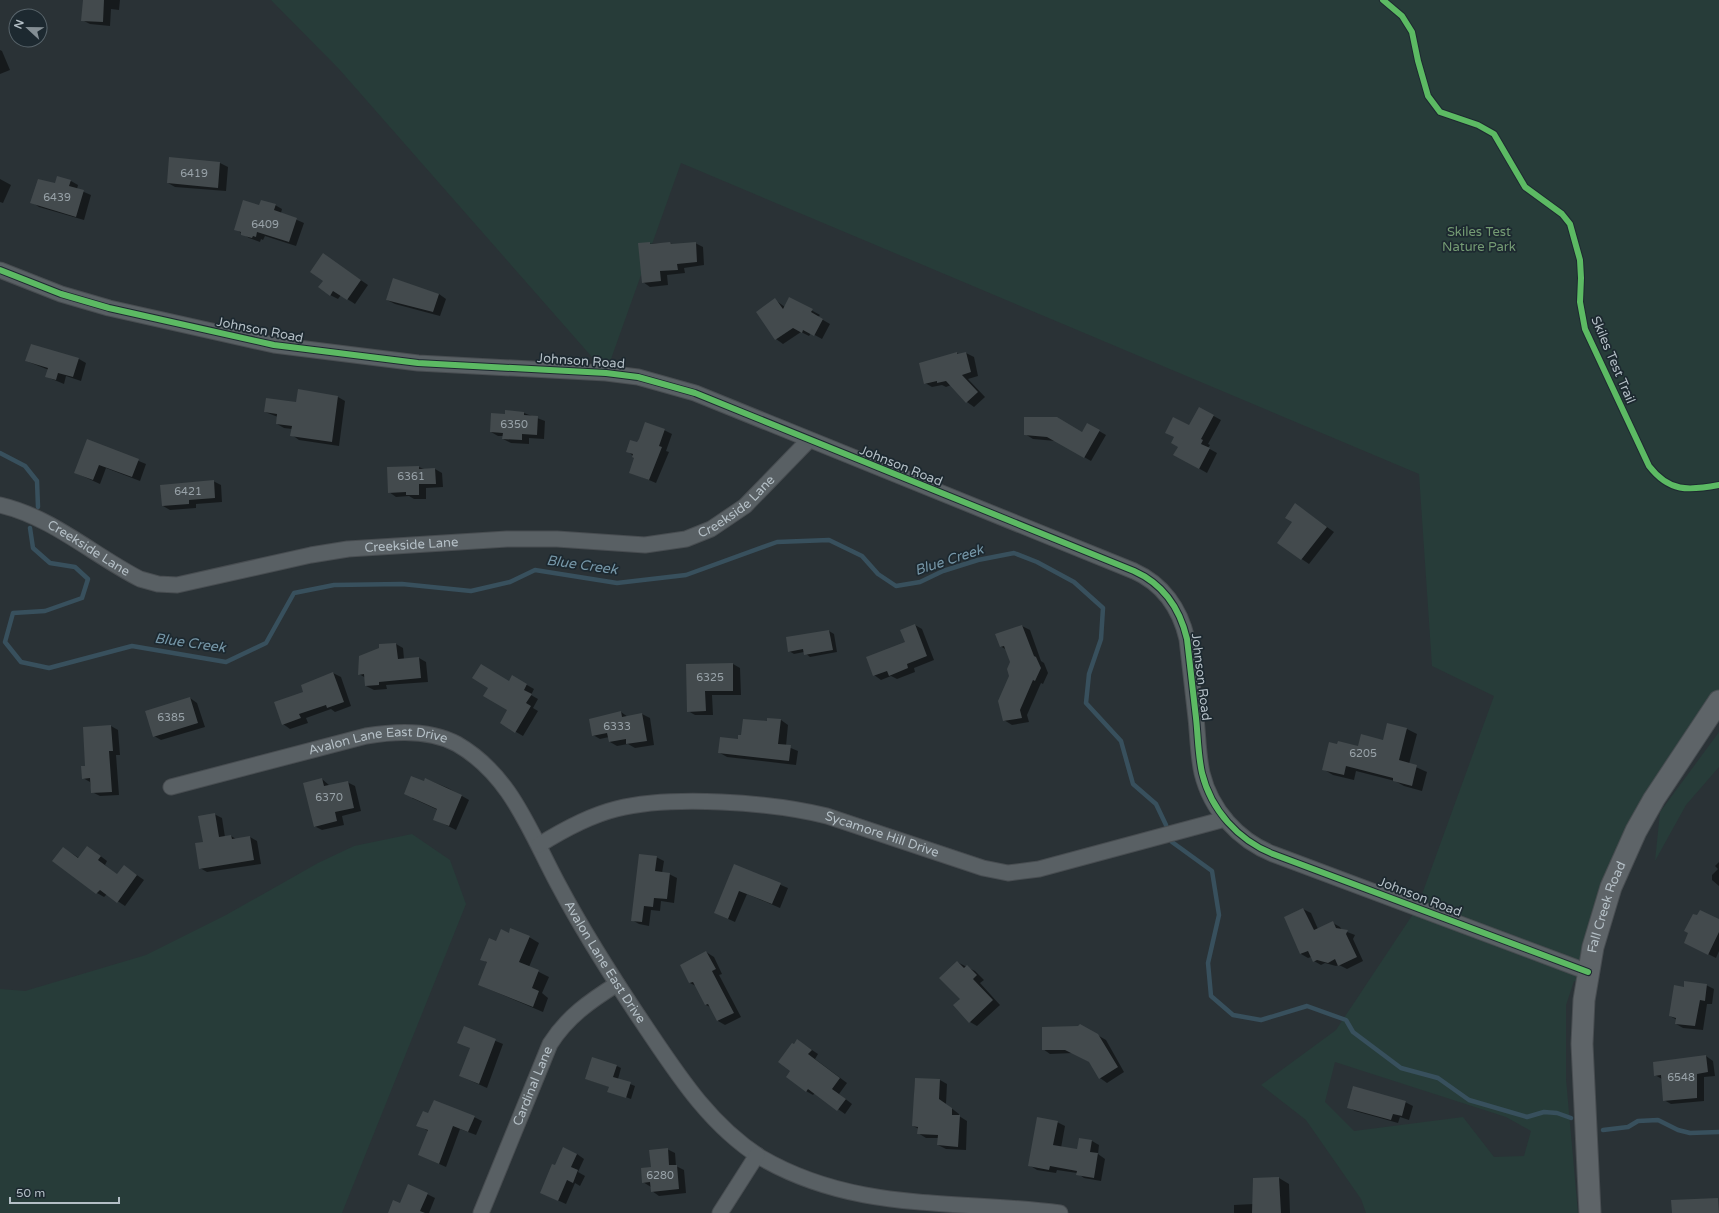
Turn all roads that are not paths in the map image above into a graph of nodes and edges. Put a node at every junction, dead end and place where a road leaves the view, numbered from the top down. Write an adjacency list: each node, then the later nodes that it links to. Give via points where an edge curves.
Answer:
1 (0, 270): 2 (street, Johnson Road, via 61,294 109,308 274,345 418,363 638,377 695,393)
2 (809, 440): 3 (street, Creekside Lane, via 745,506 711,529 686,539 645,545 557,539 507,539 348,549 311,554 177,585 158,584 140,579 44,522); 6 (street, Johnson Road, via 1134,571 1156,584 1170,600 1184,625 1202,772 1210,797)
3 (0, 505)
4 (1719, 701): 8 (main road, Fall Creek Road, via 1654,799 1628,845 1605,905)
5 (171, 787): 7 (street, Avalon Lane East Drive, via 352,738 394,733 430,734 458,745 493,774 521,811)
6 (1225, 819): 7 (street, Sycamore Hill Drive, via 1039,869 1014,873 996,872 976,866 826,816 731,803 644,804 616,809 595,815); 8 (street, Johnson Road, via 1242,836 1267,852)
7 (539, 845): 9 (street, Avalon Lane East Drive, via 574,913)
8 (1588, 972): 15 (main road, Fall Creek Road, via 1582,1022 1582,1066)
9 (617, 984): 10 (street, Avalon Lane East Drive, via 694,1097 724,1128); 12 (street, Cardinal Lane, via 575,1013 550,1044)
10 (757, 1155): 11 (street, Avalon Lane East Drive, via 799,1179 852,1197); 13 (street)
11 (966, 1210): 14 (street, Avalon Lane East Drive)
12 (481, 1213)
13 (720, 1213)
14 (1060, 1213)
15 (1590, 1213)

